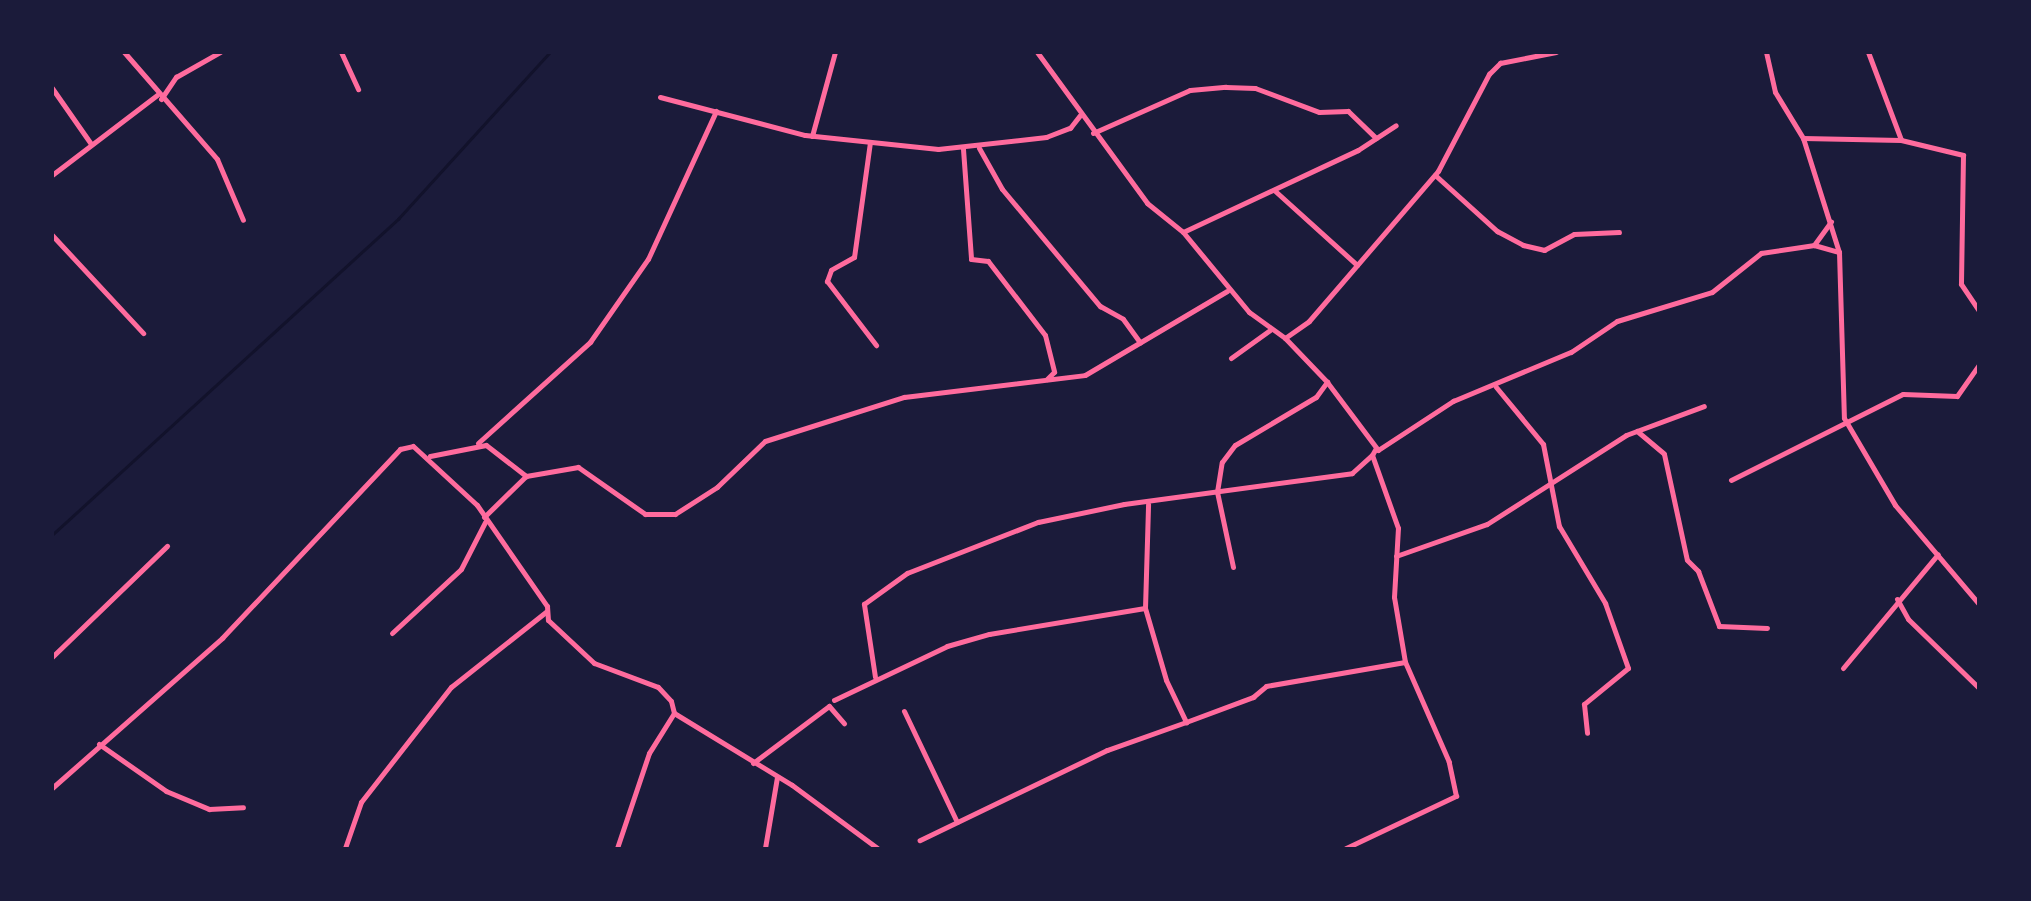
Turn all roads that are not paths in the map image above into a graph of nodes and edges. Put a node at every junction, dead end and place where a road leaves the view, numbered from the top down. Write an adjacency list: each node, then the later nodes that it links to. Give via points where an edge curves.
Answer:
1 (124, 52): 12 (street)
2 (220, 52): 9 (street)
3 (341, 52): 11 (street)
4 (835, 52): 18 (street)
5 (1037, 52): 15 (street)
6 (1556, 52): 27 (street, via 1500,63 1489,74)
7 (1766, 52): 20 (street, via 1775,92)
8 (1868, 52): 21 (street)
9 (209, 56): 12 (street, via 176,77)
10 (52, 88): 23 (street)
11 (358, 89)
12 (159, 97): 23 (street); 29 (street, via 217,159)
13 (660, 97): 14 (street)
14 (716, 111): 18 (street); 52 (street, via 648,259 590,342)
15 (1080, 114): 17 (street); 24 (street, via 1070,128 1046,137)
16 (1396, 125): 19 (street)
17 (1093, 133): 19 (street, via 1190,90 1226,87 1255,88 1319,112 1348,111); 31 (street, via 1147,203)
18 (812, 135): 22 (street)
19 (1376, 138): 28 (street)
20 (1803, 138): 21 (street); 30 (street)
21 (1901, 140): 38 (street, via 1963,156 1961,284)
22 (870, 142): 25 (street); 43 (street, via 853,257 831,270 827,281)
23 (91, 144): 26 (street)
24 (979, 148): 25 (street); 42 (street, via 1002,189 1101,306 1122,319)
25 (963, 149): 46 (street, via 971,192 971,259 988,261 1045,335 1054,372)
26 (52, 175)
27 (1435, 175): 32 (street, via 1497,231 1523,245 1544,250 1574,233); 36 (street)
28 (1275, 190): 31 (street); 36 (street)
29 (243, 220)
30 (1831, 222): 34 (street); 35 (street)
31 (1183, 232): 37 (street)
32 (1619, 232)
33 (52, 236): 40 (street)
34 (1814, 245): 35 (street); 48 (street, via 1761,253 1712,292 1677,298 1617,321 1572,352)
35 (1839, 252): 50 (street)
36 (1357, 265): 41 (street, via 1309,321)
37 (1227, 291): 39 (street); 42 (street)
38 (1979, 311)
39 (1270, 330): 41 (street); 44 (street)
40 (143, 333)
41 (1285, 338): 47 (street)
42 (1140, 342): 46 (street, via 1085,375)
43 (876, 345)
44 (1231, 358)
45 (1979, 366): 50 (street, via 1957,396 1903,394)
46 (1047, 379): 56 (street, via 904,397 765,441 717,487 675,514 657,517 578,467)
47 (1327, 382): 53 (street); 59 (street, via 1316,397 1235,444 1222,462)
48 (1496, 387): 53 (street, via 1453,401); 58 (street, via 1543,444)
49 (1704, 406): 51 (street, via 1664,426)
50 (1844, 418): 57 (street); 63 (street, via 1895,505)
51 (1637, 431): 58 (street); 70 (street, via 1664,454 1687,560 1698,571 1719,626)
52 (476, 445): 55 (street); 56 (street, via 486,445)
53 (1376, 448): 54 (street)
54 (1372, 455): 59 (street, via 1352,474); 64 (street, via 1398,528)
55 (430, 456): 61 (street); 83 (street, via 413,446 400,449 222,638)
56 (526, 476): 61 (street)
57 (1731, 480)
58 (1553, 484): 64 (street, via 1487,524); 82 (street, via 1559,526 1605,603 1628,668 1584,704)
59 (1217, 492): 60 (street); 65 (street)
60 (1148, 504): 68 (street); 75 (street, via 1038,522 879,588 864,604)
61 (484, 520): 69 (street); 71 (street, via 461,569)
62 (167, 546): 72 (street)
63 (1938, 554): 66 (street); 67 (street)
64 (1396, 555): 73 (street, via 1394,597)
65 (1233, 567)
66 (1897, 599): 74 (street); 76 (street, via 1908,619)
67 (1979, 604)
68 (1145, 608): 75 (street, via 989,634); 80 (street, via 1166,680)
69 (547, 611): 79 (street, via 548,620 594,663 658,687); 90 (street, via 451,687 361,802)
70 (1767, 628)
71 (392, 634)
72 (52, 657)
73 (1405, 662): 80 (street, via 1266,685 1253,697); 94 (street, via 1449,762 1456,796)
74 (1843, 668)
75 (875, 677): 77 (street)
76 (1979, 688)
77 (834, 700)
78 (904, 711): 88 (street)
79 (674, 713): 84 (street); 91 (street, via 649,753)
80 (1186, 722): 88 (street, via 1107,750)
81 (844, 723): 84 (street, via 829,706)
82 (1587, 733)
83 (99, 744): 86 (street); 87 (street, via 166,791 209,809)
84 (753, 763): 85 (street)
85 (777, 777): 92 (street); 93 (street)
86 (52, 788)
87 (243, 807)
88 (957, 822): 89 (street)
89 (920, 840)
90 (345, 849)
91 (617, 849)
92 (765, 849)
93 (877, 849)
94 (1346, 849)

